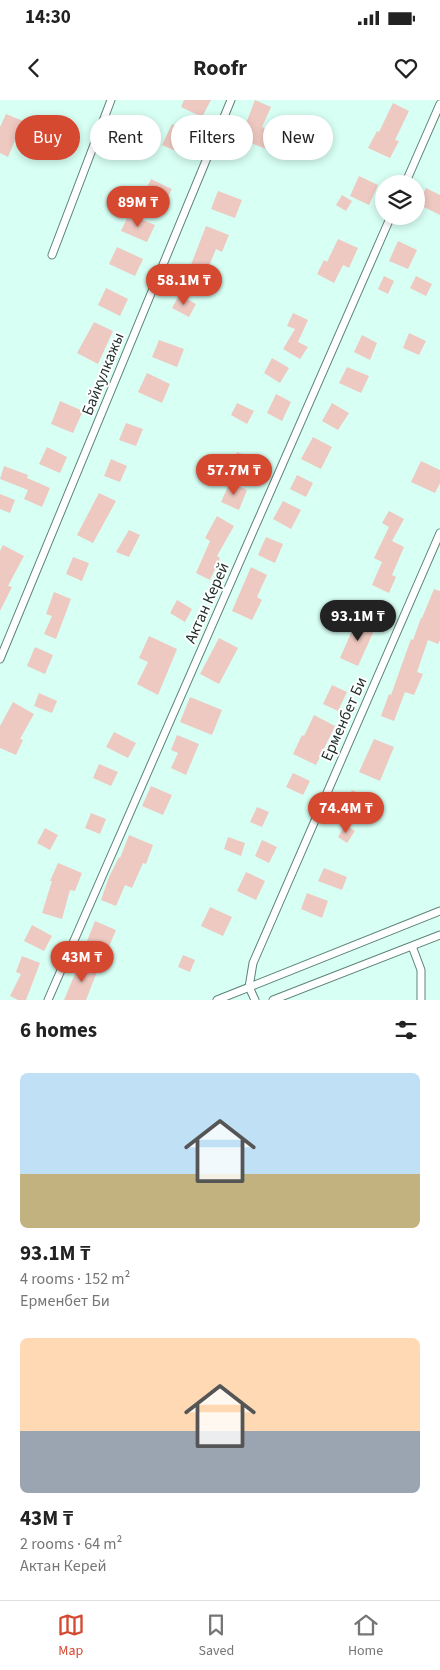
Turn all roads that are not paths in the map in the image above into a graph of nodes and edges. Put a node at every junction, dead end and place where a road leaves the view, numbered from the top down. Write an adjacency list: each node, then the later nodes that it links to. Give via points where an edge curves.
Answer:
1 (111, 100): 6 (street)
2 (231, 100): 8 (street, Байкулкажы)
3 (440, 104): 4 (street)
4 (409, 175)
5 (387, 225): 13 (street, Актан Керей)
6 (52, 255)
7 (440, 533): 12 (street, Ерменбет Би, via 252,963)
8 (0, 659)
9 (440, 911): 12 (street)
10 (440, 936): 11 (street)
11 (412, 946): 16 (street); 17 (street, via 421,970)
12 (249, 987): 14 (street); 15 (street)
13 (48, 1000)
14 (217, 1000)
15 (255, 1000)
16 (273, 1000)
17 (422, 1000)

